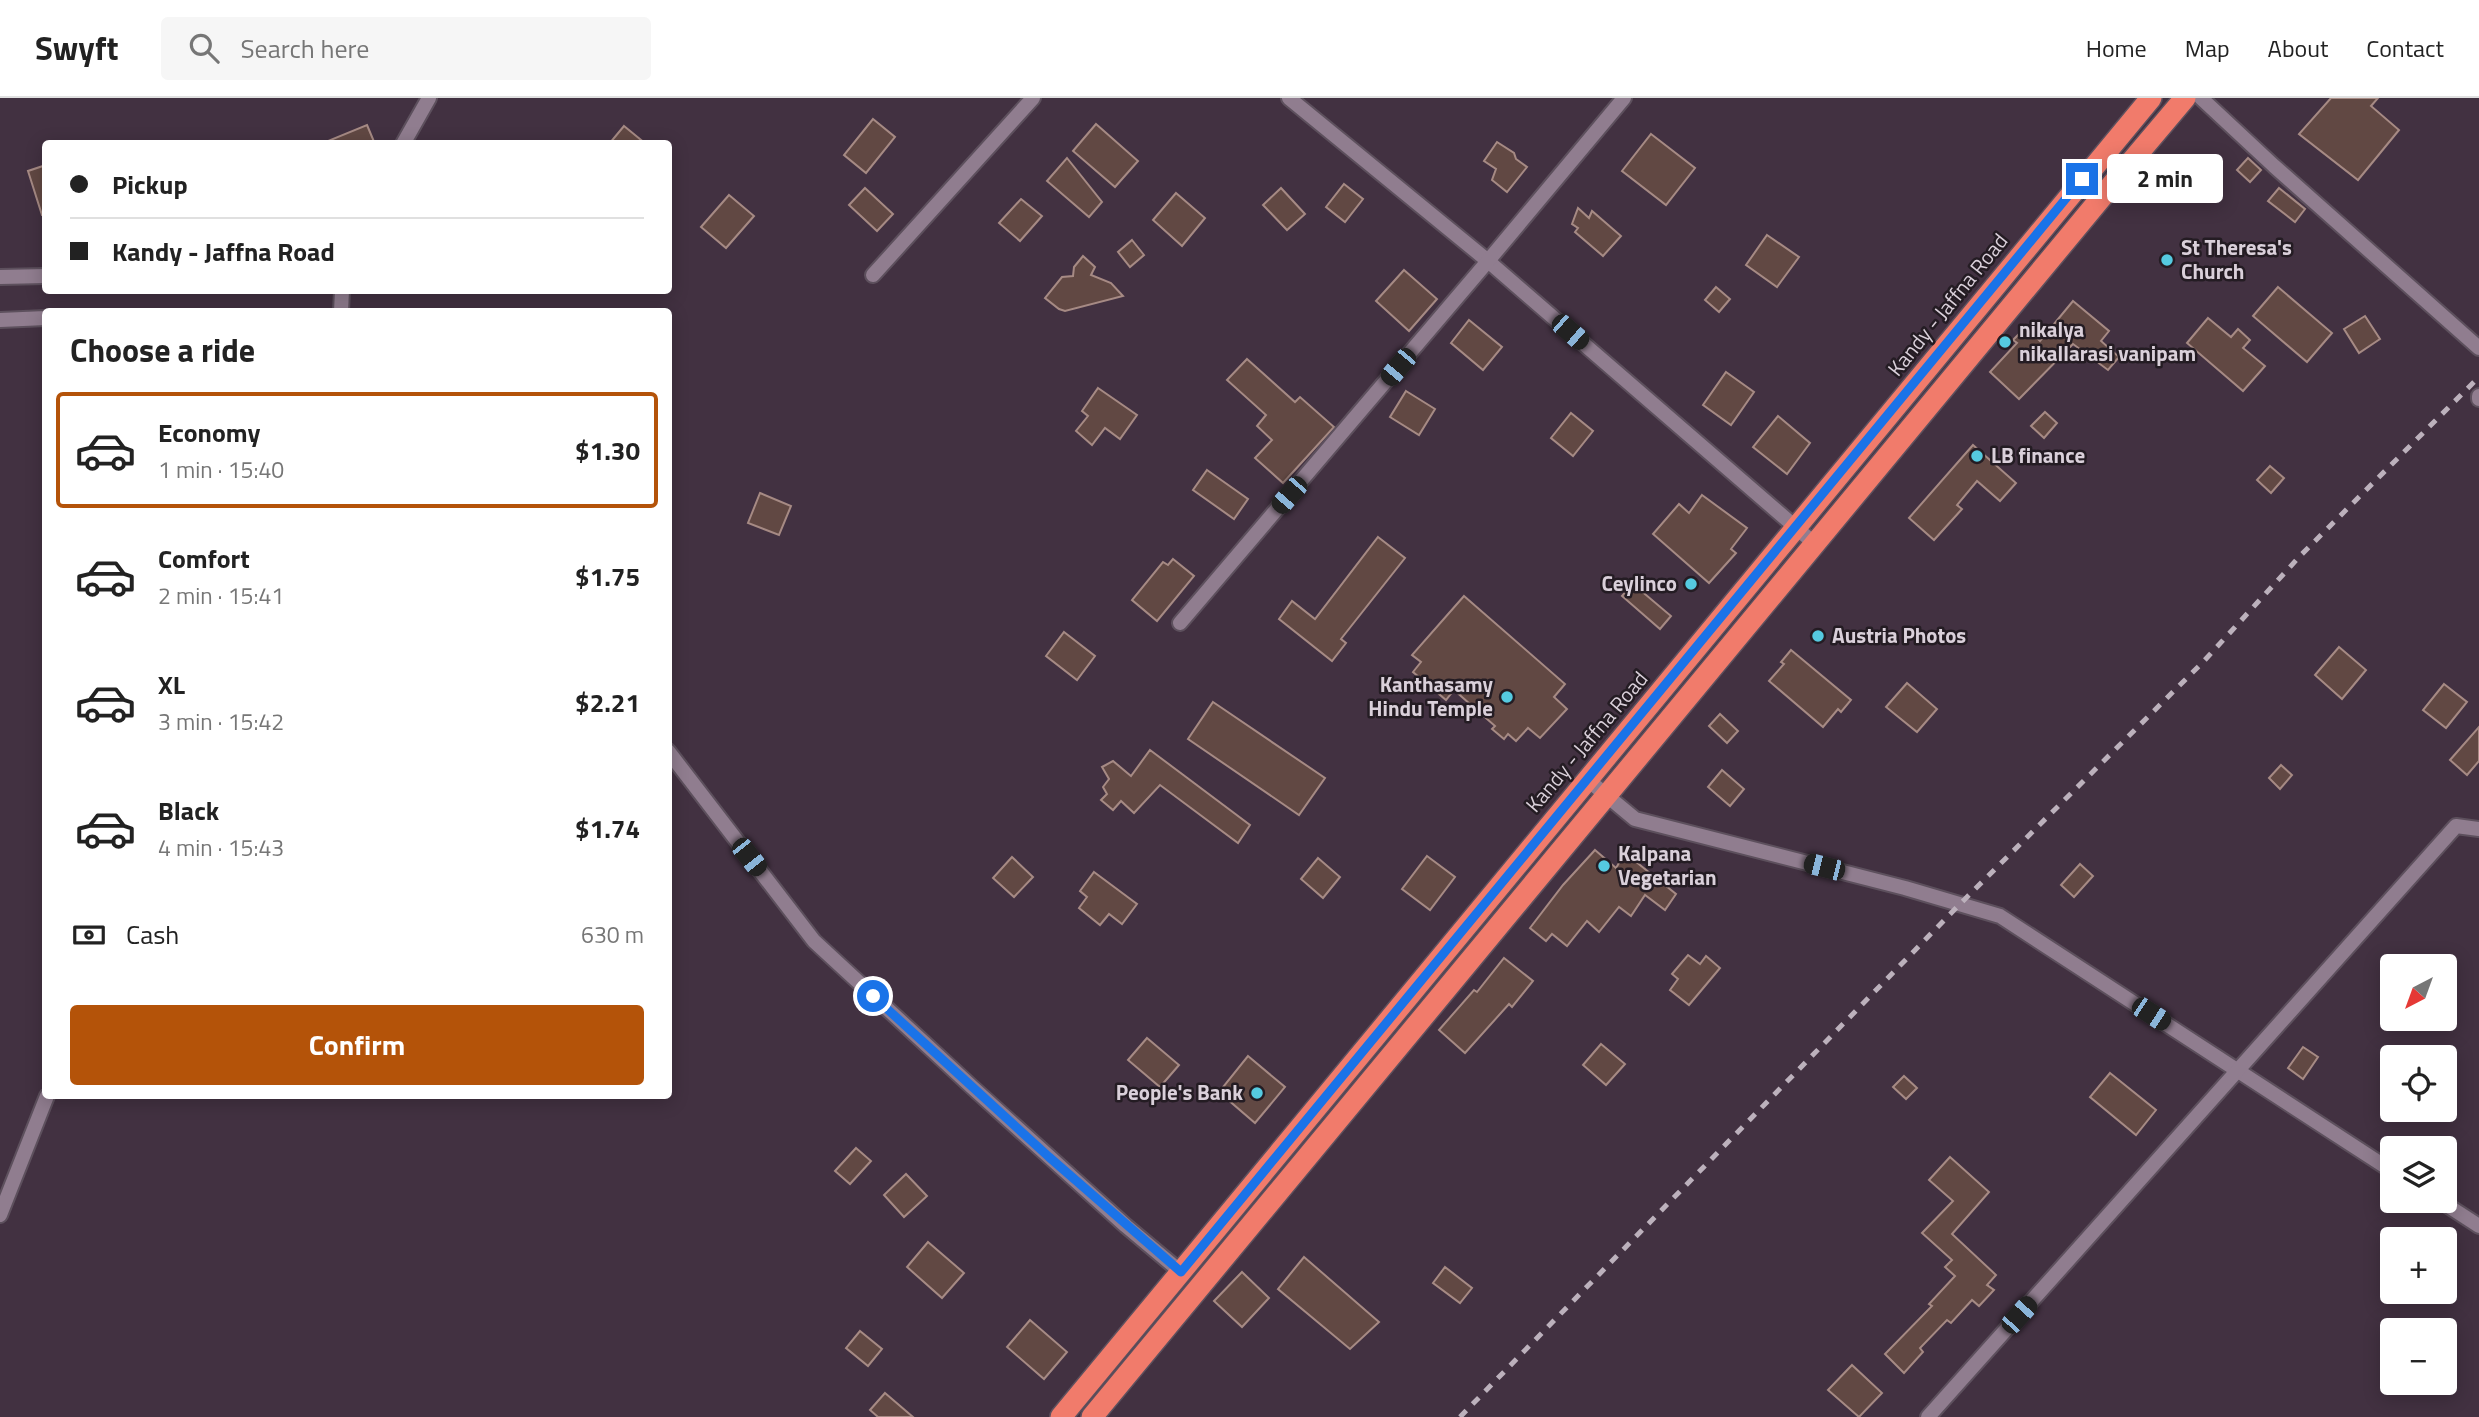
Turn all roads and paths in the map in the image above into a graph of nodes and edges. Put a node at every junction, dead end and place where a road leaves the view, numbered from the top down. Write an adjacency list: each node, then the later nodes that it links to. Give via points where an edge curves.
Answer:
1 (429, 98): 8 (street)
2 (1033, 98): 10 (street)
3 (1289, 98): 9 (street)
4 (1624, 98): 9 (street)
5 (2151, 98): 16 (highway, Kandy - Jaffna Road)
6 (2186, 98): 17 (highway)
7 (2201, 98): 15 (street)
8 (405, 140)
9 (1488, 261): 16 (street); 18 (street)
10 (873, 275)
11 (42, 276): 12 (street)
12 (0, 277)
13 (42, 318): 14 (street)
14 (0, 320)
15 (2479, 348)
16 (1796, 528): 17 (street); 20 (highway, Kandy - Jaffna Road)
17 (1815, 544): 21 (highway)
18 (1180, 623)
19 (672, 756): 29 (street, via 814,941)
20 (1588, 780): 21 (street); 29 (highway, Kandy - Jaffna Road)
21 (1607, 796): 23 (street, via 1635,819 2000,916); 31 (highway)
22 (2479, 829): 23 (street, via 2456,826)
23 (2238, 1070): 25 (street); 32 (street)
24 (46, 1099): 27 (street)
25 (2380, 1163)
26 (2457, 1212): 28 (street)
27 (0, 1214)
28 (2479, 1226)
29 (1181, 1272): 30 (highway, Kandy - Jaffna Road)
30 (1060, 1417)
31 (1092, 1417)
32 (1927, 1417)

